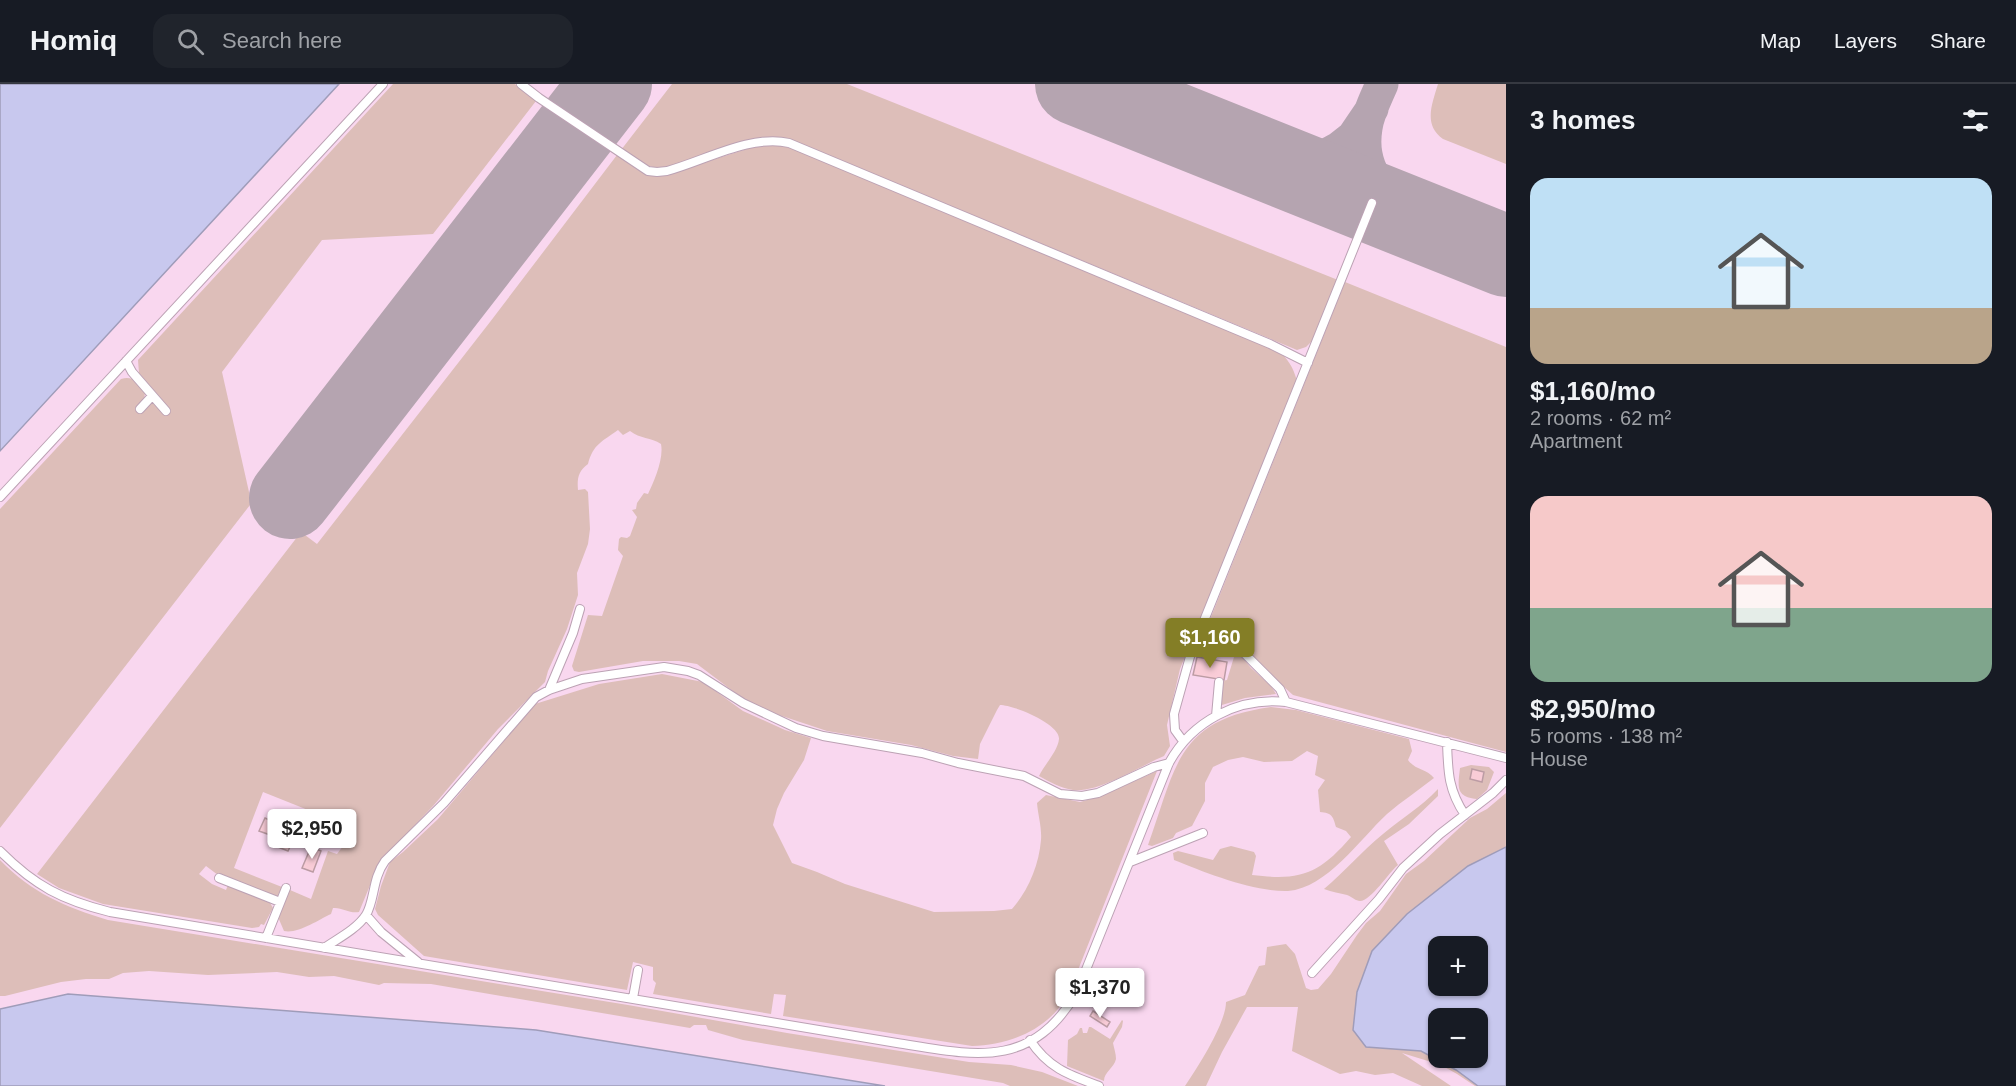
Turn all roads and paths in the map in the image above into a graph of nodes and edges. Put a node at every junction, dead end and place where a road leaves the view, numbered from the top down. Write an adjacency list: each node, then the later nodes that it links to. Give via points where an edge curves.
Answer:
1 (383, 84): 4 (lane)
2 (521, 84): 5 (lane, via 648,171 675,169 760,142 789,143)
3 (1372, 203): 5 (lane)
4 (126, 361): 6 (lane); 9 (lane)
5 (1308, 363): 11 (lane)
6 (152, 396): 7 (lane); 8 (lane)
7 (140, 409)
8 (166, 411)
9 (0, 497)
10 (580, 609): 13 (lane)
11 (1197, 639): 14 (lane, via 1221,636 1233,642 1280,689); 16 (lane, via 1174,714 1175,730)
12 (1219, 682): 15 (lane)
13 (549, 690): 19 (lane, via 582,679 664,667 688,671 796,728 1024,776 1067,795 1098,793 1154,766); 28 (lane, via 536,697 444,803 393,852 380,868)
14 (1286, 702): 15 (lane, via 1258,702); 17 (lane)
15 (1216, 716): 16 (lane)
16 (1183, 741): 19 (lane)
17 (1447, 742): 18 (lane); 21 (lane, via 1448,780)
18 (1506, 758)
19 (1169, 763): 24 (lane)
20 (1506, 780): 21 (lane)
21 (1465, 815): 33 (lane, via 1403,868)
22 (1203, 833): 24 (lane)
23 (0, 851): 29 (lane, via 45,888 80,905)
24 (1130, 862): 35 (lane, via 1077,992 1060,1017)
25 (219, 878): 27 (lane)
26 (286, 888): 27 (lane)
27 (280, 902): 29 (lane)
28 (366, 915): 30 (lane); 31 (lane)
29 (266, 938): 30 (lane)
30 (324, 948): 31 (lane)
31 (420, 964): 34 (lane)
32 (638, 970): 34 (lane)
33 (1312, 973)
34 (633, 998): 35 (lane, via 971,1054 1001,1052)
35 (1030, 1040): 36 (lane, via 1048,1063)
36 (1099, 1086)

